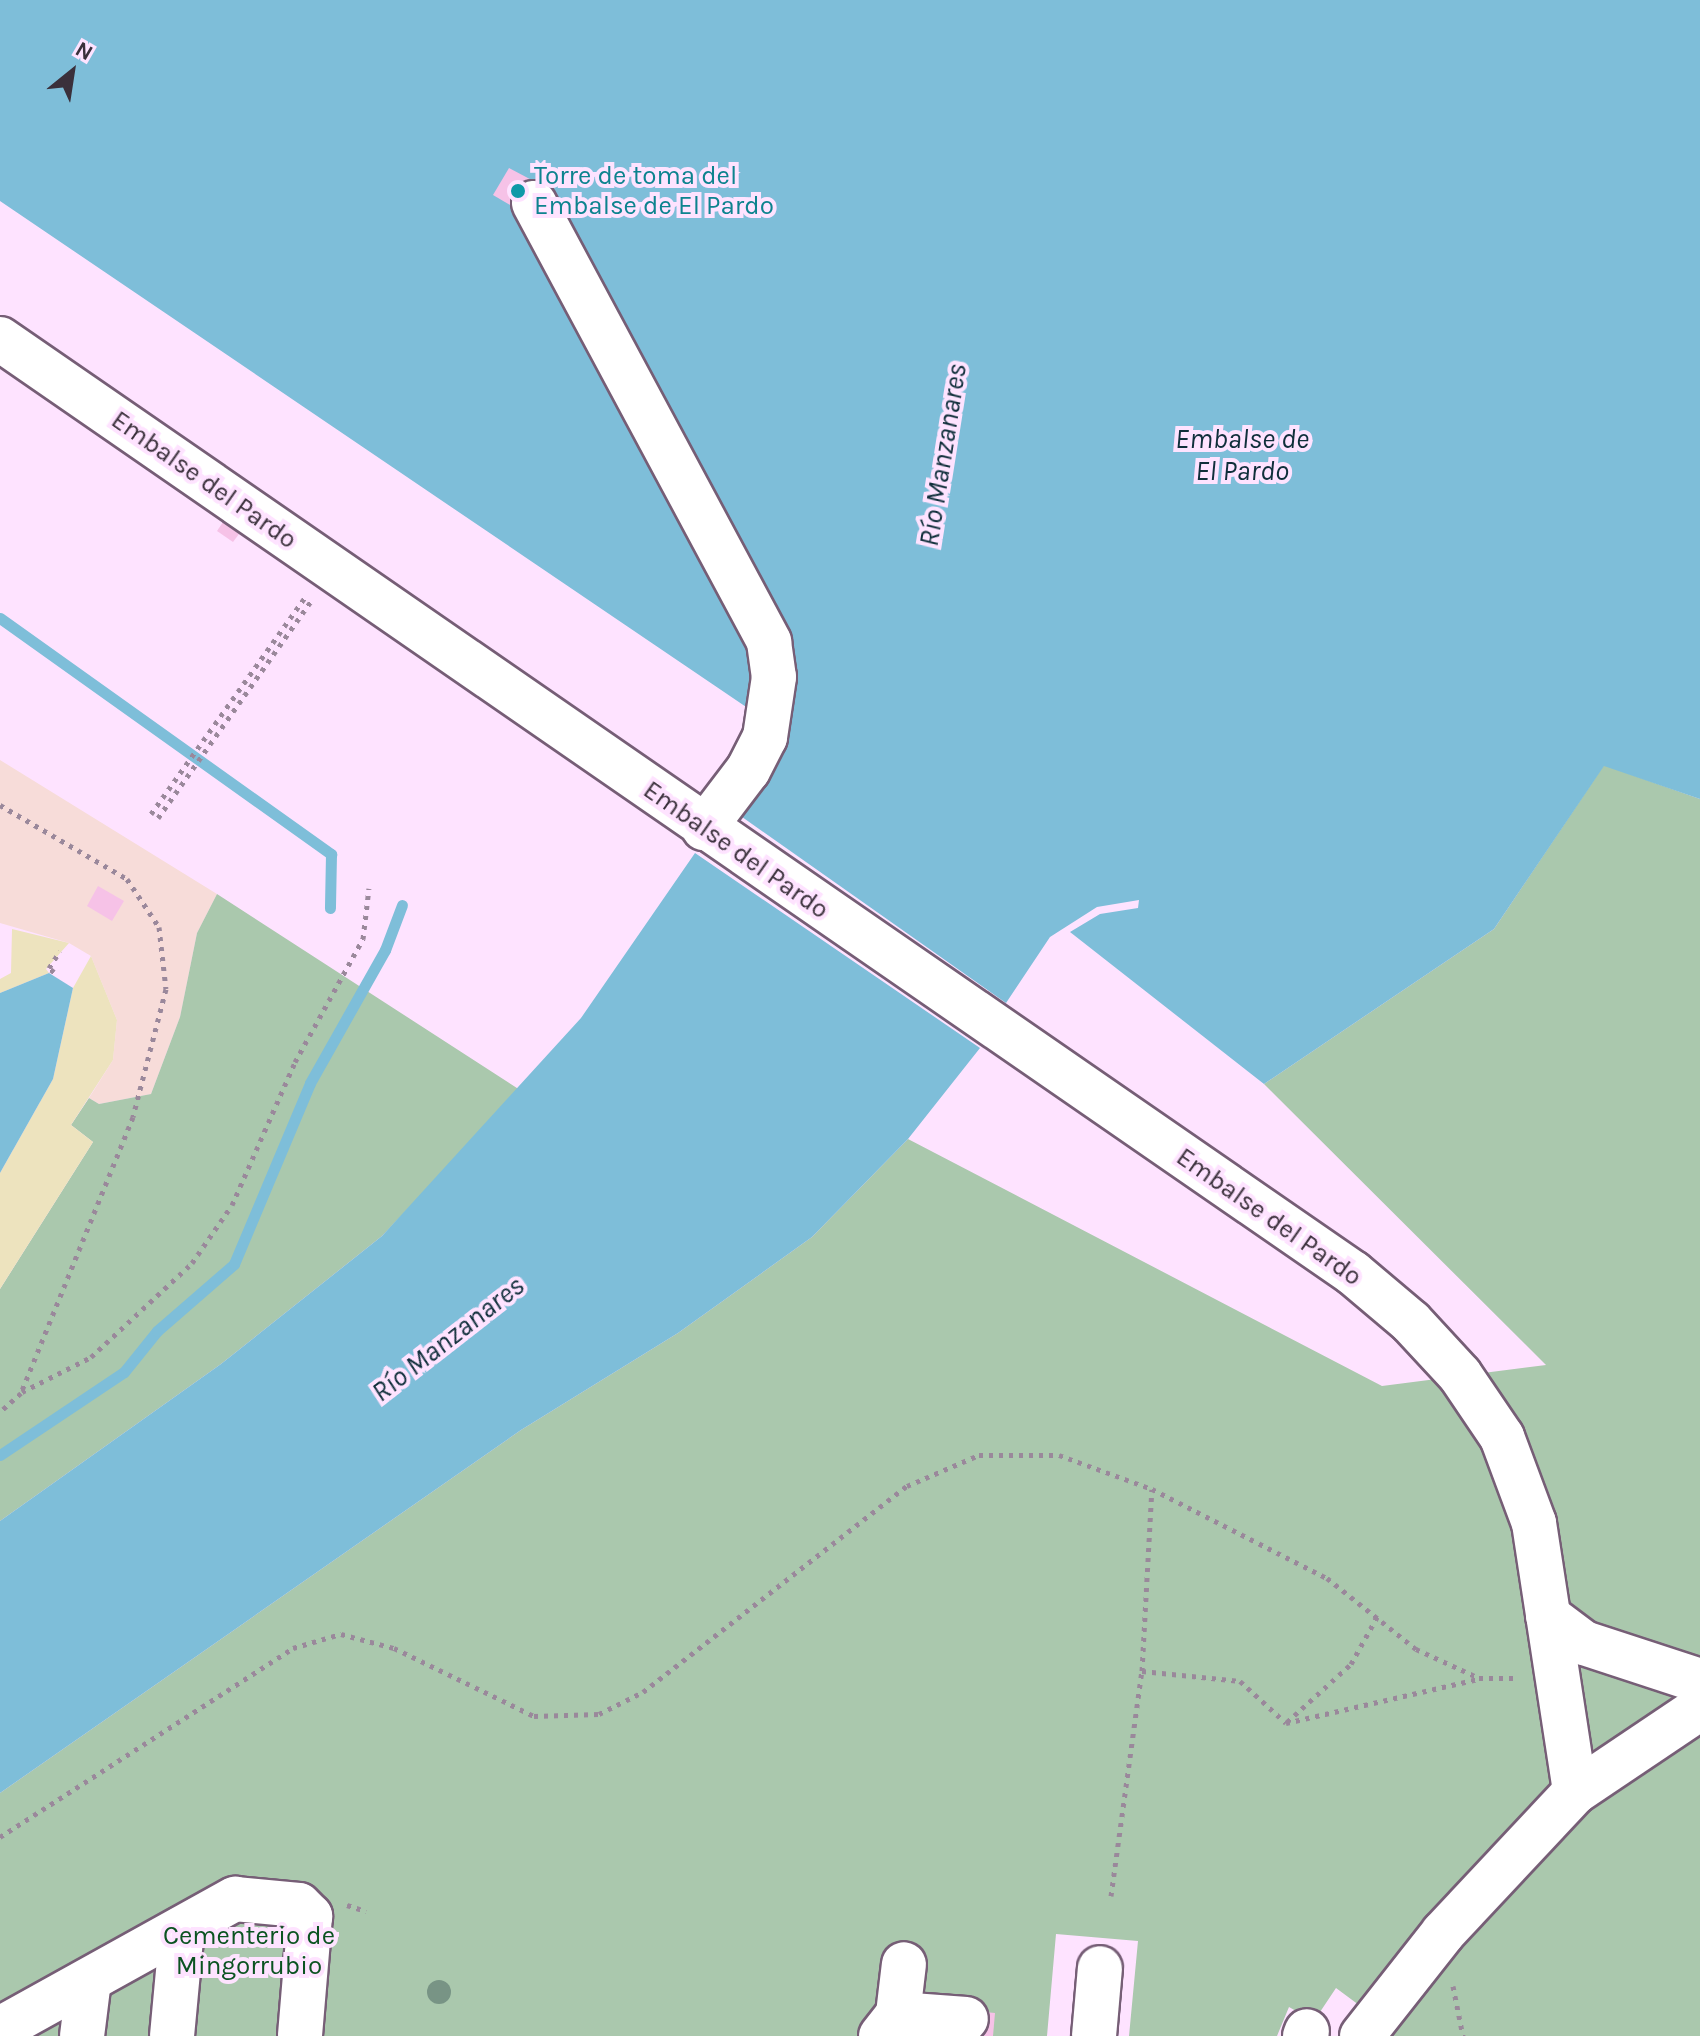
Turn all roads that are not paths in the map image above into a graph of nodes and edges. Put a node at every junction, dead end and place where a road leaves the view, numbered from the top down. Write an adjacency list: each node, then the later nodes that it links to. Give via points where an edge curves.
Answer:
1 (534, 203): 3 (street, via 769,642 774,677 765,737 748,770)
2 (0, 339): 3 (street, Embalse del Pardo)
3 (704, 828): 4 (street, Embalse del Pardo, via 1353,1273 1411,1322 1460,1375 1502,1437 1528,1508)
4 (1548, 1616): 5 (street, via 1584,1643); 7 (street, Embalse del Pardo)
5 (1700, 1681)
6 (1700, 1708): 7 (street)
7 (1575, 1792): 19 (street, via 1443,1933)
8 (182, 1928): 11 (street); 16 (street); 17 (street, via 235,1899 299,1905 310,1916)
9 (904, 1964): 13 (street)
10 (1100, 1968): 18 (street)
11 (89, 1980): 14 (street); 15 (street)
12 (966, 2019): 13 (street)
13 (889, 2025)
14 (0, 2029)
15 (82, 2036)
16 (172, 2036)
17 (300, 2036)
18 (1094, 2036)
19 (1362, 2036)

